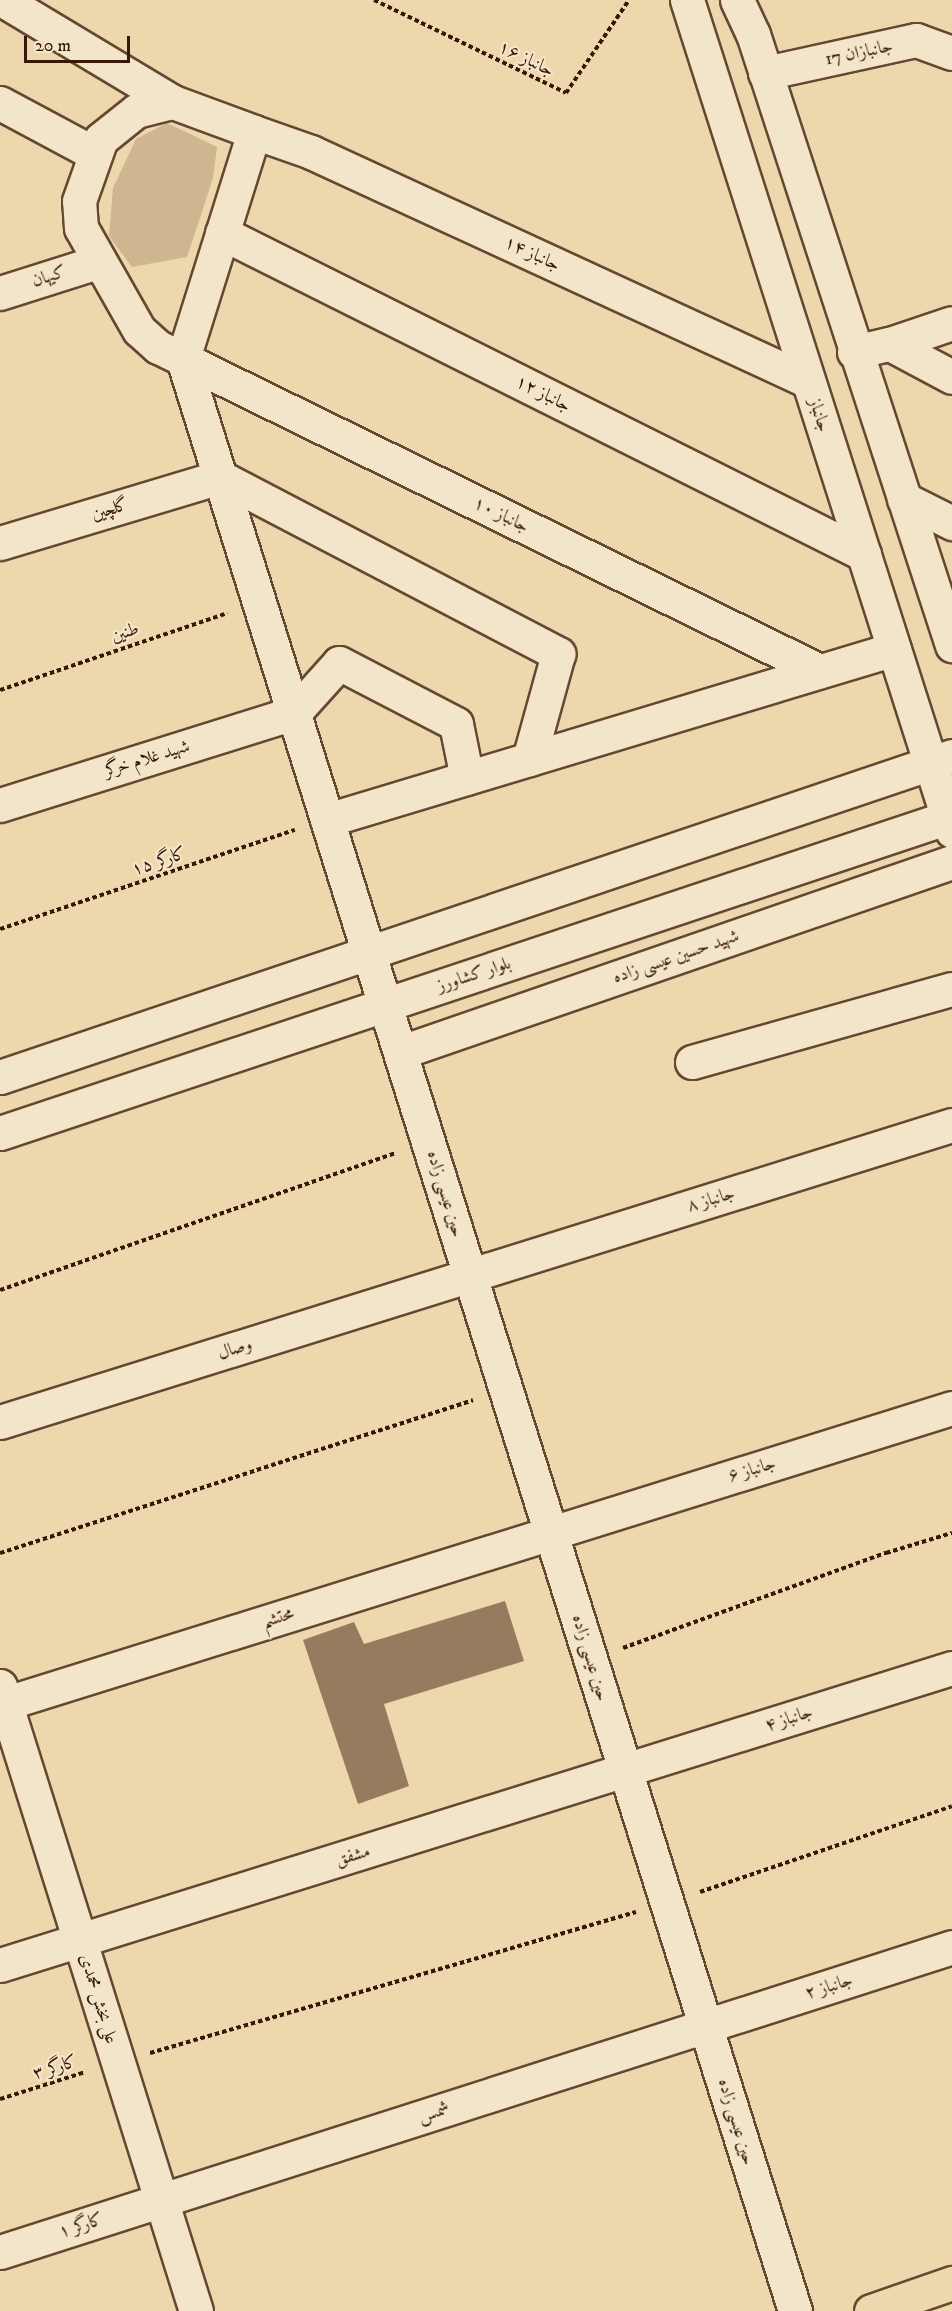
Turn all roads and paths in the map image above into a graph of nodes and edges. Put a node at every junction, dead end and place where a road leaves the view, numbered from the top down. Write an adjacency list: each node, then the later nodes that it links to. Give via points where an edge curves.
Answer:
1 (3, 0): 10 (street)
2 (374, 0): 3 (path, جانباز ۱۶, via 566,93)
3 (629, 0)
4 (687, 0): 7 (street, جانباز)
5 (737, 0): 6 (street)
6 (753, 34): 7 (street); 9 (street)
7 (705, 50): 22 (street, جانباز)
8 (952, 53): 9 (street, جانبازان 17, via 916,40)
9 (765, 73): 19 (street)
10 (173, 102): 12 (street, جانباز ۱۴); 13 (street, جانباز ۱۰, via 136,111 101,139)
11 (0, 103): 13 (street)
12 (254, 132): 14 (street); 22 (street, جانباز ۱۴, via 311,152)
13 (95, 154): 15 (street, جانباز ۱۰, via 79,201 81,228)
14 (222, 233): 20 (street); 27 (street, جانباز ۱۲)
15 (98, 262): 16 (street, کیهان); 20 (street, جانباز ۱۰, via 139,330 158,347)
16 (7, 285)
17 (952, 323): 18 (street)
18 (890, 344): 19 (street); 21 (street)
19 (854, 352): 24 (street)
20 (183, 359): 23 (street, حین عیسی زاده); 31 (street, جانباز ۱۰)
21 (952, 376)
22 (808, 381): 27 (street, جانباز)
23 (220, 477): 26 (street, گلچین); 28 (street, حین عیسی زاده); 34 (street, via 558,654)
24 (904, 499): 25 (street); 29 (street)
25 (952, 523)
26 (0, 543)
27 (864, 554): 30 (street, جانباز)
28 (259, 602): 32 (path, طنین); 33 (street, حین عیسی زاده)
29 (950, 636)
30 (894, 649): 31 (street); 35 (street, جانباز)
31 (820, 671): 34 (street)
32 (0, 690)
33 (294, 713): 36 (street, via 339,663 456,724); 37 (street, شهید غلام خرگر); 38 (street, حین عیسی زاده)
34 (529, 759): 36 (street)
35 (942, 761): 39 (street, جانباز); 42 (street)
36 (467, 778): 38 (street)
37 (0, 805)
38 (327, 820): 41 (path, کارگر ۱۵); 42 (street, حین عیسی زاده)
39 (951, 821): 44 (street, بلوار کشاورز)
40 (952, 862): 45 (street, شهید حسین عیسی زاده)
41 (0, 929)
42 (369, 953): 44 (street, حین عیسی زاده); 47 (street)
43 (952, 989): 46 (street)
44 (385, 1005): 45 (street, حین عیسی زاده); 49 (street, بلوار کشاورز)
45 (401, 1052): 50 (street, حین عیسی زاده)
46 (692, 1062)
47 (0, 1077)
48 (952, 1125): 51 (street, جانباز ۸)
49 (0, 1133)
50 (428, 1142): 51 (street, حین عیسی زاده); 52 (path)
51 (470, 1275): 53 (street, حین عیسی زاده); 55 (street, وصال)
52 (0, 1290)
53 (506, 1389): 56 (street, حین عیسی زاده); 58 (path)
54 (952, 1408): 56 (street, جانباز ۶)
55 (0, 1422)
56 (551, 1533): 59 (street, حین عیسی زاده); 61 (street, محتشم)
57 (952, 1533): 59 (path, via 886,1552)
58 (0, 1553)
59 (591, 1660): 62 (street, حین عیسی زاده)
60 (952, 1668): 62 (street, جانباز ۴)
61 (2, 1698): 65 (street, علی بخش محمدی)
62 (626, 1771): 64 (street, حین عیسی زاده); 65 (street, مشفق)
63 (952, 1806): 64 (path, کارگر ۳)
64 (667, 1903): 68 (street, حین عیسی زاده); 69 (path, کارگر ۳)
65 (80, 1940): 67 (street, مشفق); 69 (street, علی بخش محمدی)
66 (952, 1947): 68 (street, جانباز ۲)
67 (0, 1965)
68 (706, 2026): 71 (street, شمس); 75 (street, حین عیسی زاده)
69 (118, 2062): 70 (path, کارگر ۳); 71 (street, علی بخش محمدی)
70 (0, 2099)
71 (162, 2201): 72 (street, کارگر ۱); 74 (street, علی بخش محمدی)
72 (0, 2252)
73 (952, 2283): 76 (main road)
74 (196, 2311)
75 (795, 2311)
76 (871, 2311)

